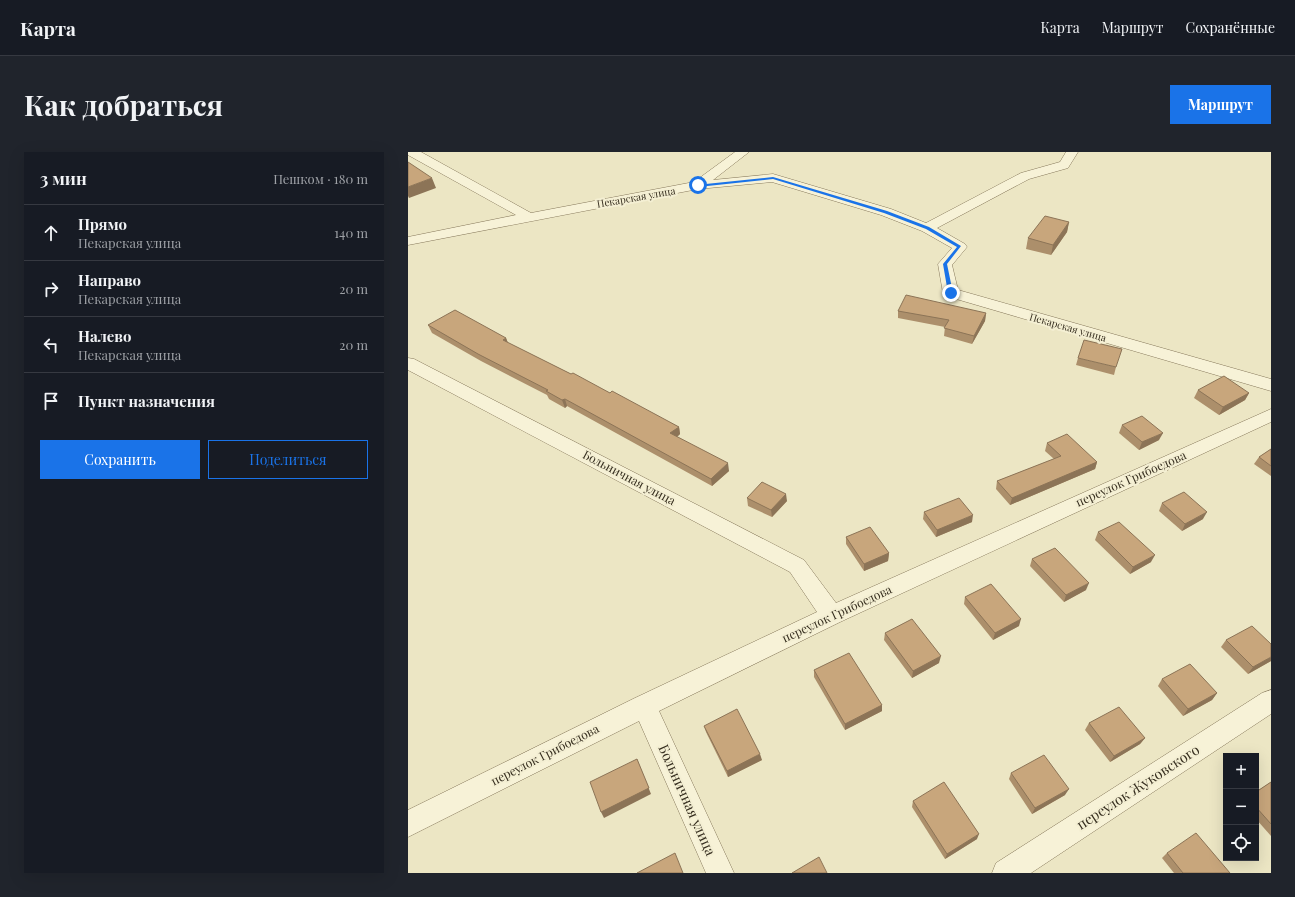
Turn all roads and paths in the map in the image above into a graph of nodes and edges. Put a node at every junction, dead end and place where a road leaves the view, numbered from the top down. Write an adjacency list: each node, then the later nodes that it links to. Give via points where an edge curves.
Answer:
1 (412, 152): 5 (street)
2 (743, 152): 4 (street)
3 (1072, 152): 6 (street, via 1064,165 1025,176)
4 (698, 185): 5 (street, Пекарская улица); 6 (street, Пекарская улица, via 773,178 886,212)
5 (529, 216): 7 (street, Пекарская улица)
6 (927, 228): 9 (street, Пекарская улица, via 960,247 945,264 951,293)
7 (408, 241)
8 (408, 363): 11 (street, Больничная улица, via 797,566)
9 (1271, 385)
10 (1271, 415): 11 (street, переулок Грибоедова)
11 (832, 615): 13 (street, переулок Грибоедова)
12 (1271, 701): 16 (street, переулок Жуковского)
13 (644, 706): 14 (street, переулок Грибоедова); 15 (street, Больничная улица)
14 (408, 824)
15 (720, 873)
16 (1006, 873)

